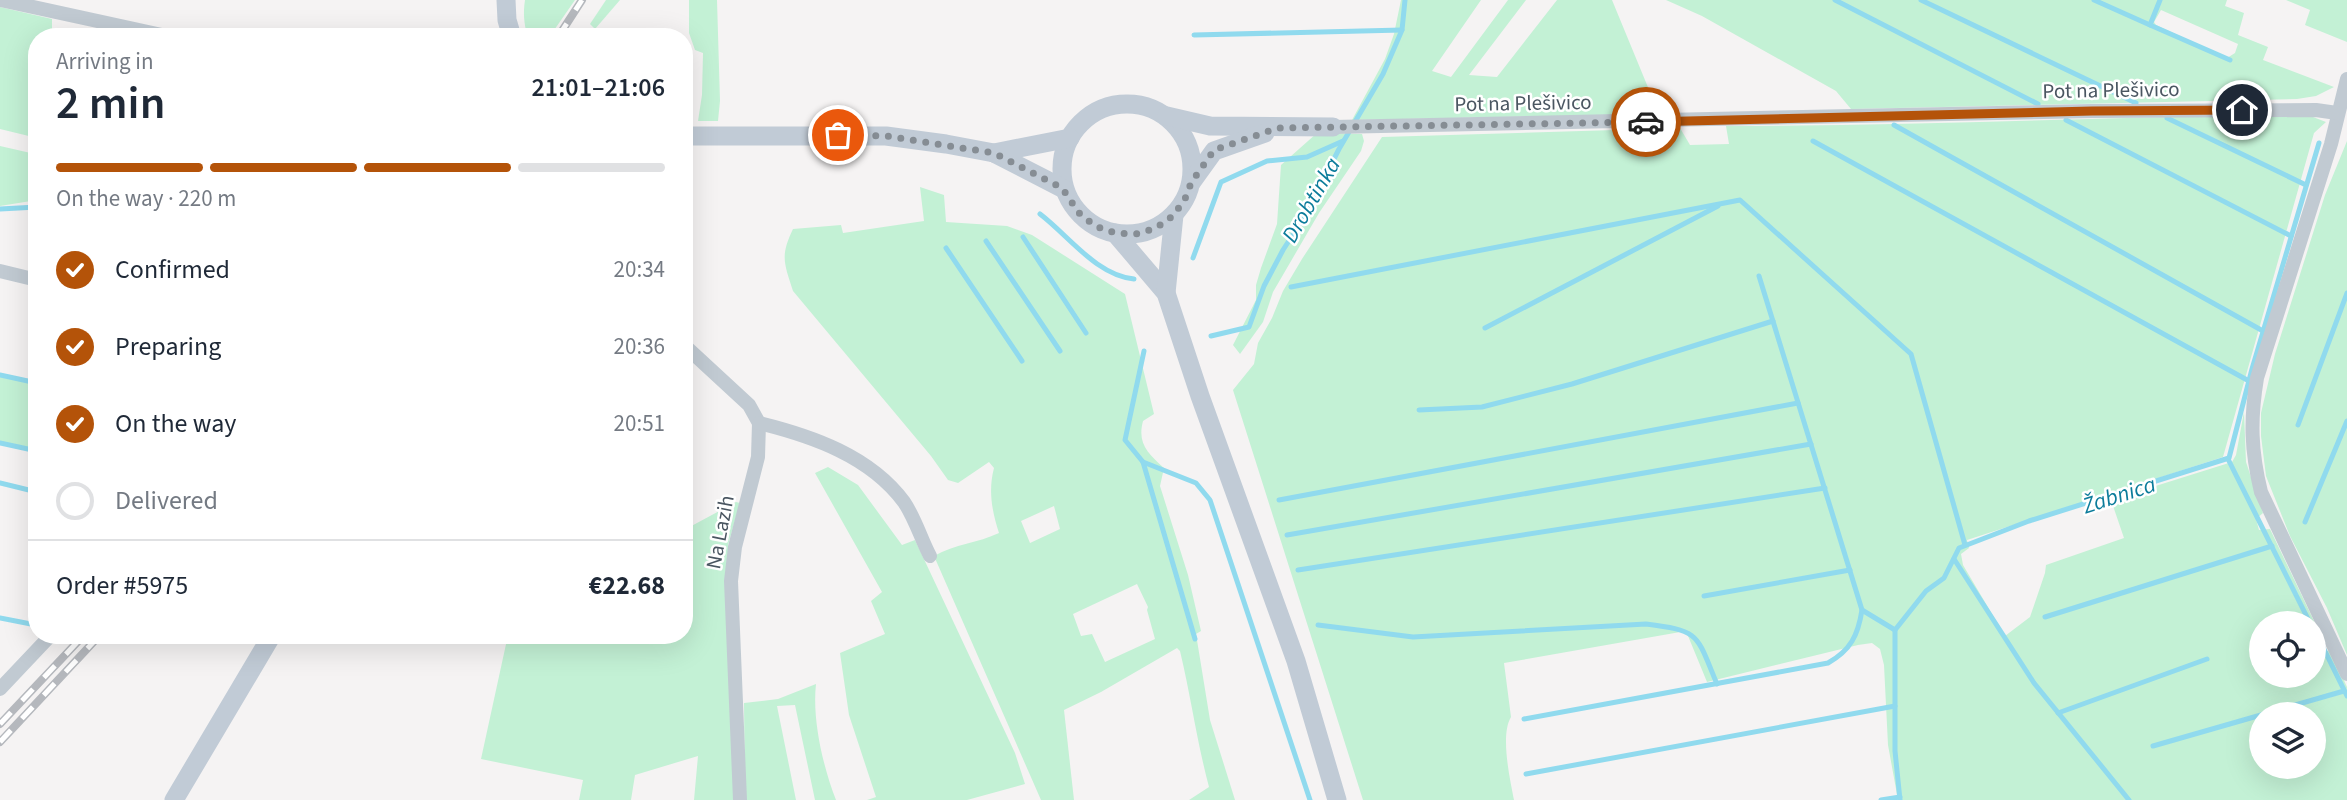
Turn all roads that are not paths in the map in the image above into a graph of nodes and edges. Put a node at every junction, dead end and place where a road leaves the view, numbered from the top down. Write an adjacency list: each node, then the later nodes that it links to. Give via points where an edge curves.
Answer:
1 (1, 0): 3 (street)
2 (506, 0): 4 (main road)
3 (130, 28)
4 (509, 28)
5 (2347, 79): 6 (street)
6 (2337, 113): 8 (street, Pot na Plešivico, via 2092,111); 25 (street, via 2332,144 2257,378 2251,415 2253,460 2261,492)
7 (1166, 116): 9 (main road, via 1210,126); 11 (main road, via 1146,106 1124,103 1085,118); 13 (main road, via 1188,146)
8 (1333, 127): 9 (main road)
9 (1278, 128): 13 (main road, via 1214,150)
10 (693, 136): 12 (main road, via 886,136)
11 (1069, 138): 12 (main road); 14 (main road, via 1060,171)
12 (994, 153): 14 (main road)
13 (1191, 183): 15 (main road)
14 (1062, 188): 16 (main road, via 1079,213 1095,226)
15 (1174, 215): 16 (main road, via 1156,228 1136,234); 19 (main road)
16 (1115, 233): 19 (main road)
17 (0, 271): 18 (street)
18 (28, 278)
19 (1166, 293): 29 (main road, via 1296,661)
20 (693, 353): 21 (street, via 749,405)
21 (759, 423): 22 (street, via 849,455 881,475 905,504); 28 (street, Na Lazih, via 758,457 731,581)
22 (930, 556)
23 (42, 644): 26 (street)
24 (267, 644): 27 (main road)
25 (2347, 674)
26 (0, 689)
27 (174, 800)
28 (740, 800)
29 (1337, 800)

